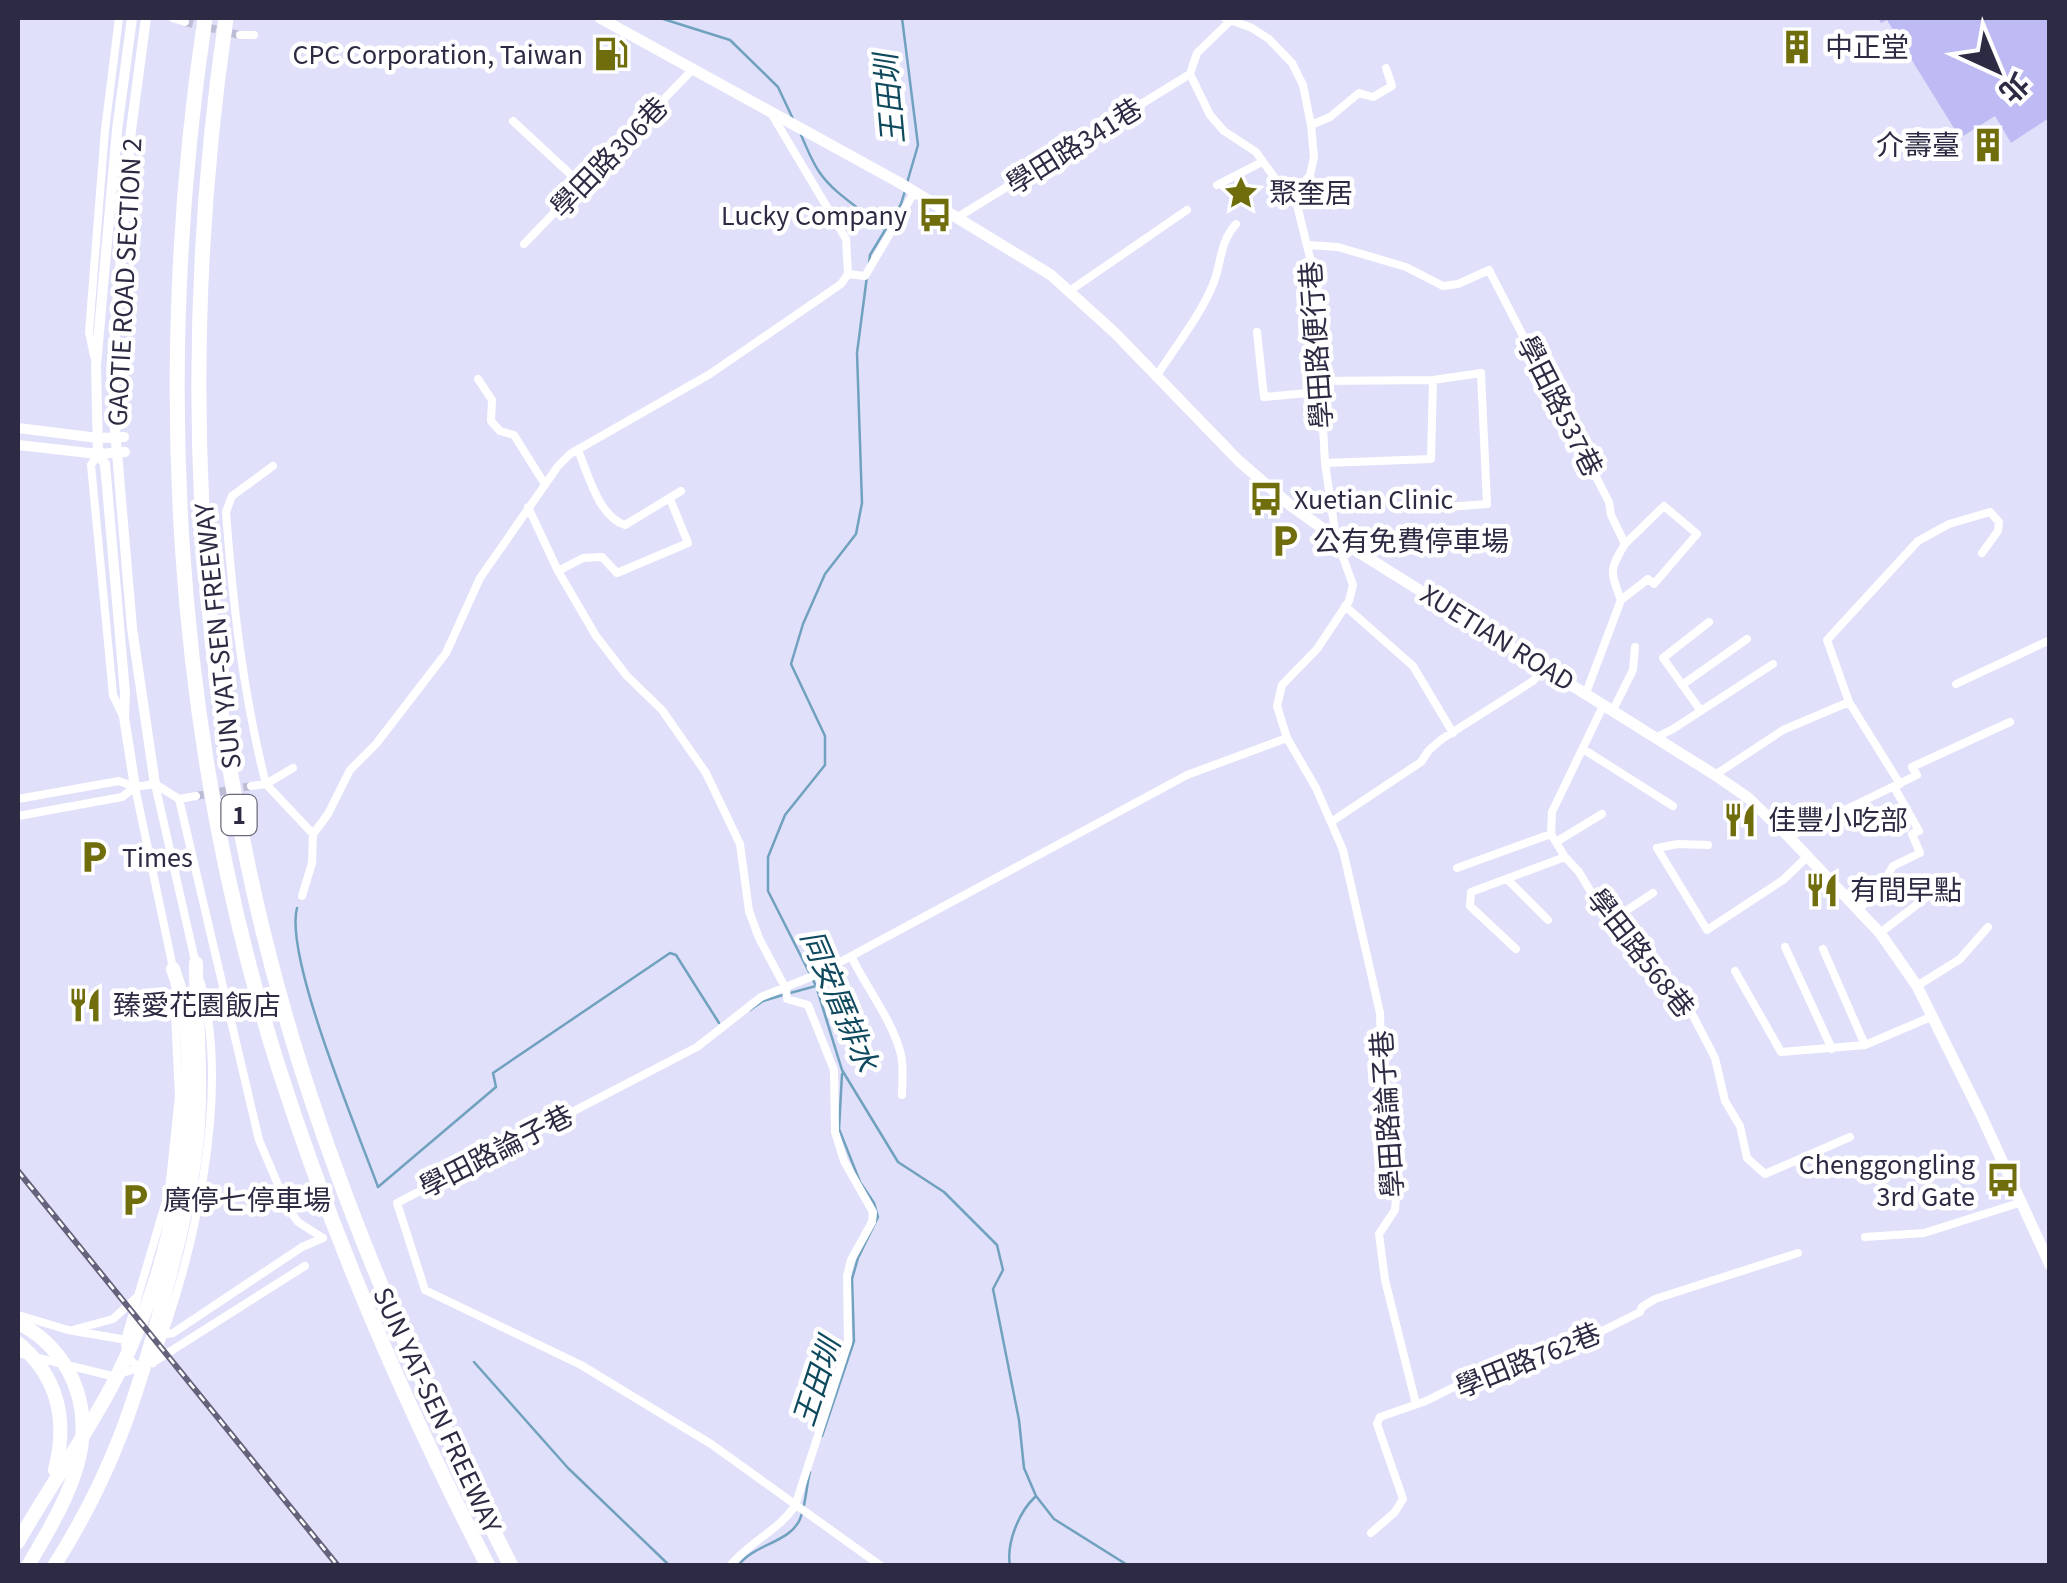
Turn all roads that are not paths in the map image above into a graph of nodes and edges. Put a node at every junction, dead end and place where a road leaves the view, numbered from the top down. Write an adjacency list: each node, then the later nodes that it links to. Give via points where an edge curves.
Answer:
1 (119, 18): 32 (street, GAOTIE ROAD SECTION 2, via 89,332)
2 (132, 18): 32 (street, GAOTIE ROAD SECTION 2)
3 (146, 18): 39 (street, GAOTIE ROAD SECTION 2, via 115,332)
4 (173, 18): 9 (street)
5 (205, 18): 141 (highway, SUN YAT-SEN FREEWAY / 1, via 185,180 176,390 188,610 214,795 250,962 323,1197 405,1398)
6 (226, 18): 142 (highway, SUN YAT-SEN FREEWAY / 1, via 206,182 197,409 212,639 238,810 274,974 343,1190 424,1389)
7 (600, 18): 10 (main road)
8 (1227, 20): 15 (street, 學田路341巷, via 1197,53); 18 (street, via 1269,39 1292,64)
9 (185, 22)
10 (618, 22): 14 (main road)
11 (254, 34): 12 (street)
12 (240, 35)
13 (1386, 68): 18 (street, via 1392,86 1373,97 1359,93)
14 (693, 69): 16 (main road); 20 (street, 學田路306巷)
15 (1190, 74): 19 (street, via 1210,115); 25 (street, 學田路341巷)
16 (770, 110): 22 (main road, XUETIAN ROAD); 29 (street, via 846,238)
17 (513, 121): 20 (street)
18 (1312, 125): 23 (street, via 1314,156)
19 (1262, 162): 21 (street); 23 (street)
20 (582, 185): 27 (street, 學田路306巷)
21 (1218, 185)
22 (915, 191): 25 (main road, XUETIAN ROAD); 29 (street, via 865,276)
23 (1298, 197): 28 (street, 學田路便行巷)
24 (1187, 210): 30 (street)
25 (958, 217): 30 (main road, XUETIAN ROAD)
26 (1236, 224): 33 (street, via 1224,238 1214,282)
27 (524, 244)
28 (1308, 245): 36 (street, 學田路便行巷); 53 (street, 學田路537巷, via 1406,267 1443,286 1488,270)
29 (848, 274): 42 (street, via 710,374)
30 (1068, 292): 33 (main road, XUETIAN ROAD)
31 (1257, 332): 37 (street, via 1264,398)
32 (96, 366): 40 (street, GAOTIE ROAD SECTION 2)
33 (1156, 377): 52 (main road, XUETIAN ROAD, via 1239,461)
34 (478, 379): 47 (street, via 492,400 492,421 514,435)
35 (1433, 380): 36 (street); 45 (street, via 1431,459); 51 (street, via 1480,373 1487,504)
36 (1319, 381): 37 (street, 學田路便行巷)
37 (1319, 392): 45 (street, 學田路便行巷)
38 (18, 428): 40 (street)
39 (119, 437): 40 (street); 43 (street, GAOTIE ROAD SECTION 2)
40 (98, 438): 44 (street, GAOTIE ROAD SECTION 2)
41 (18, 444): 44 (street)
42 (578, 450): 47 (street); 49 (street, via 614,522 625,525)
43 (120, 452): 44 (street); 77 (street, GAOTIE ROAD SECTION 2, via 134,643)
44 (98, 454): 81 (street, GAOTIE ROAD SECTION 2, via 105,464)
45 (1325, 463): 52 (street, 學田路便行巷)
46 (273, 466): 78 (street, via 232,496 226,512 240,657)
47 (544, 483): 50 (street)
48 (681, 491): 49 (street)
49 (670, 498): 55 (street, via 688,543 617,573 602,557)
50 (528, 506): 55 (street); 89 (street, via 480,578 446,653 350,770)
51 (1420, 509)
52 (1336, 538): 57 (street, via 1353,585); 63 (main road, XUETIAN ROAD)
53 (1626, 544): 56 (street, via 1612,566); 56 (street, via 1664,506 1697,534 1654,584 1648,579)
54 (1982, 553): 67 (street, via 2000,522 1990,512 1923,538 1830,636 1826,644)
55 (558, 571): 113 (street, via 596,636 706,772 740,844 749,912)
56 (1621, 600): 66 (street)
57 (1345, 606): 71 (street, via 1413,666); 72 (street, 學田路論子巷, via 1282,685 1277,706)
58 (1710, 622): 64 (street, via 1663,658)
59 (1748, 639): 64 (street)
60 (2050, 640): 65 (street)
61 (1635, 647): 68 (street, via 1633,670)
62 (1773, 664): 69 (street)
63 (1546, 668): 66 (main road, XUETIAN ROAD); 71 (street)
64 (1682, 684): 69 (street)
65 (1956, 684)
66 (1586, 693): 68 (main road, XUETIAN ROAD)
67 (1849, 702): 76 (street, via 1783,730); 80 (street)
68 (1608, 707): 73 (main road, XUETIAN ROAD); 74 (street)
69 (1700, 711): 73 (street)
70 (2010, 722): 80 (street, via 1912,766 1917,776)
71 (1452, 733): 88 (street, via 1422,762)
72 (1287, 738): 88 (street, 學田路論子巷); 108 (street, 學田路論子巷, via 1187,775)
73 (1655, 738): 76 (main road, XUETIAN ROAD)
74 (1583, 748): 85 (street); 91 (street, via 1552,812)
75 (293, 768): 78 (street)
76 (1715, 775): 90 (main road, XUETIAN ROAD)
77 (155, 784): 81 (street); 84 (street); 109 (street)
78 (266, 784): 79 (street); 89 (street)
79 (252, 786)
80 (1897, 786): 90 (street); 100 (street, via 1919,831 1912,834 1920,854 1893,866)
81 (135, 787): 83 (street, via 119,781); 87 (street, via 122,797); 110 (street)
82 (196, 796): 84 (street)
83 (18, 799)
84 (179, 799): 128 (street, via 260,1140 288,1208 323,1238)
85 (1673, 806)
86 (1602, 814): 91 (street)
87 (18, 816)
88 (1330, 822): 134 (street, 學田路論子巷, via 1344,850 1380,1013 1396,1198 1379,1234)
89 (314, 834): 98 (street)
90 (1789, 837): 93 (main road, XUETIAN ROAD)
91 (1553, 838): 94 (street, 學田路568巷); 95 (street)
92 (1708, 845): 93 (street, via 1656,848 1708,930)
93 (1808, 856): 100 (main road, XUETIAN ROAD)
94 (1565, 858): 96 (street); 102 (street, 學田路568巷)
95 (1456, 868)
96 (1507, 879): 101 (street); 106 (street, via 1471,892 1470,906)
97 (1653, 893): 102 (street)
98 (302, 896)
99 (1928, 896): 104 (street)
100 (1860, 909): 104 (main road, XUETIAN ROAD)
101 (1548, 920)
102 (1609, 922): 118 (street, 學田路568巷, via 1680,1007 1689,1008 1715,1058 1747,1158 1760,1170 1765,1174)
103 (1988, 927): 112 (street, via 1960,959)
104 (1880, 933): 112 (main road, XUETIAN ROAD)
105 (1785, 947): 116 (street)
106 (1516, 949)
107 (1824, 950): 115 (street)
108 (851, 956): 113 (street, 學田路論子巷); 117 (street, via 892,1028 902,1058)
109 (196, 963): 119 (highway, via 200,1079); 128 (street, via 210,1048 208,1148)
110 (173, 969): 119 (highway, via 188,1052); 125 (street, via 176,1134)
111 (1735, 971): 116 (street, via 1781,1052)
112 (1917, 986): 114 (main road, XUETIAN ROAD)
113 (786, 989): 136 (street, via 787,998 808,1005 818,1024 834,1070 835,1132 874,1212 851,1260 848,1344); 136 (street, 學田路論子巷, via 761,998 697,1047 397,1202 425,1290 581,1365 711,1444)
114 (1933, 1016): 115 (street); 120 (main road, XUETIAN ROAD)
115 (1865, 1045): 116 (street)
116 (1832, 1049)
117 (902, 1095)
118 (1850, 1138)
119 (190, 1147): 135 (highway, via 133,1341); 140 (highway, via 175,1256 137,1392 101,1486)
120 (2022, 1202): 121 (street, via 1924,1233); 123 (main road, XUETIAN ROAD)
121 (1865, 1237)
122 (1798, 1253): 134 (street, 學田路762巷, via 1654,1300 1554,1355 1499,1366)
123 (2049, 1264)
124 (305, 1266): 132 (street)
125 (142, 1289): 127 (street, via 113,1319); 129 (street)
126 (18, 1319): 127 (street); 139 (highway, via 64,1365 84,1415 76,1473)
127 (68, 1330): 129 (street)
128 (164, 1335): 129 (street); 132 (street)
129 (125, 1340): 133 (street, via 126,1356)
130 (18, 1343): 135 (highway, via 42,1368 61,1411)
131 (18, 1353): 133 (street, via 112,1376)
132 (153, 1362): 133 (street)
133 (139, 1368)
134 (1416, 1404): 137 (street, 學田路762巷, via 1388,1412 1376,1424 1403,1499)
135 (52, 1480): 138 (highway)
136 (795, 1506): 143 (street); 144 (street, 學田路論子巷)
137 (1371, 1533)
138 (18, 1542)
139 (28, 1566)
140 (54, 1566)
141 (488, 1566)
142 (511, 1566)
143 (730, 1566)
144 (881, 1566)

